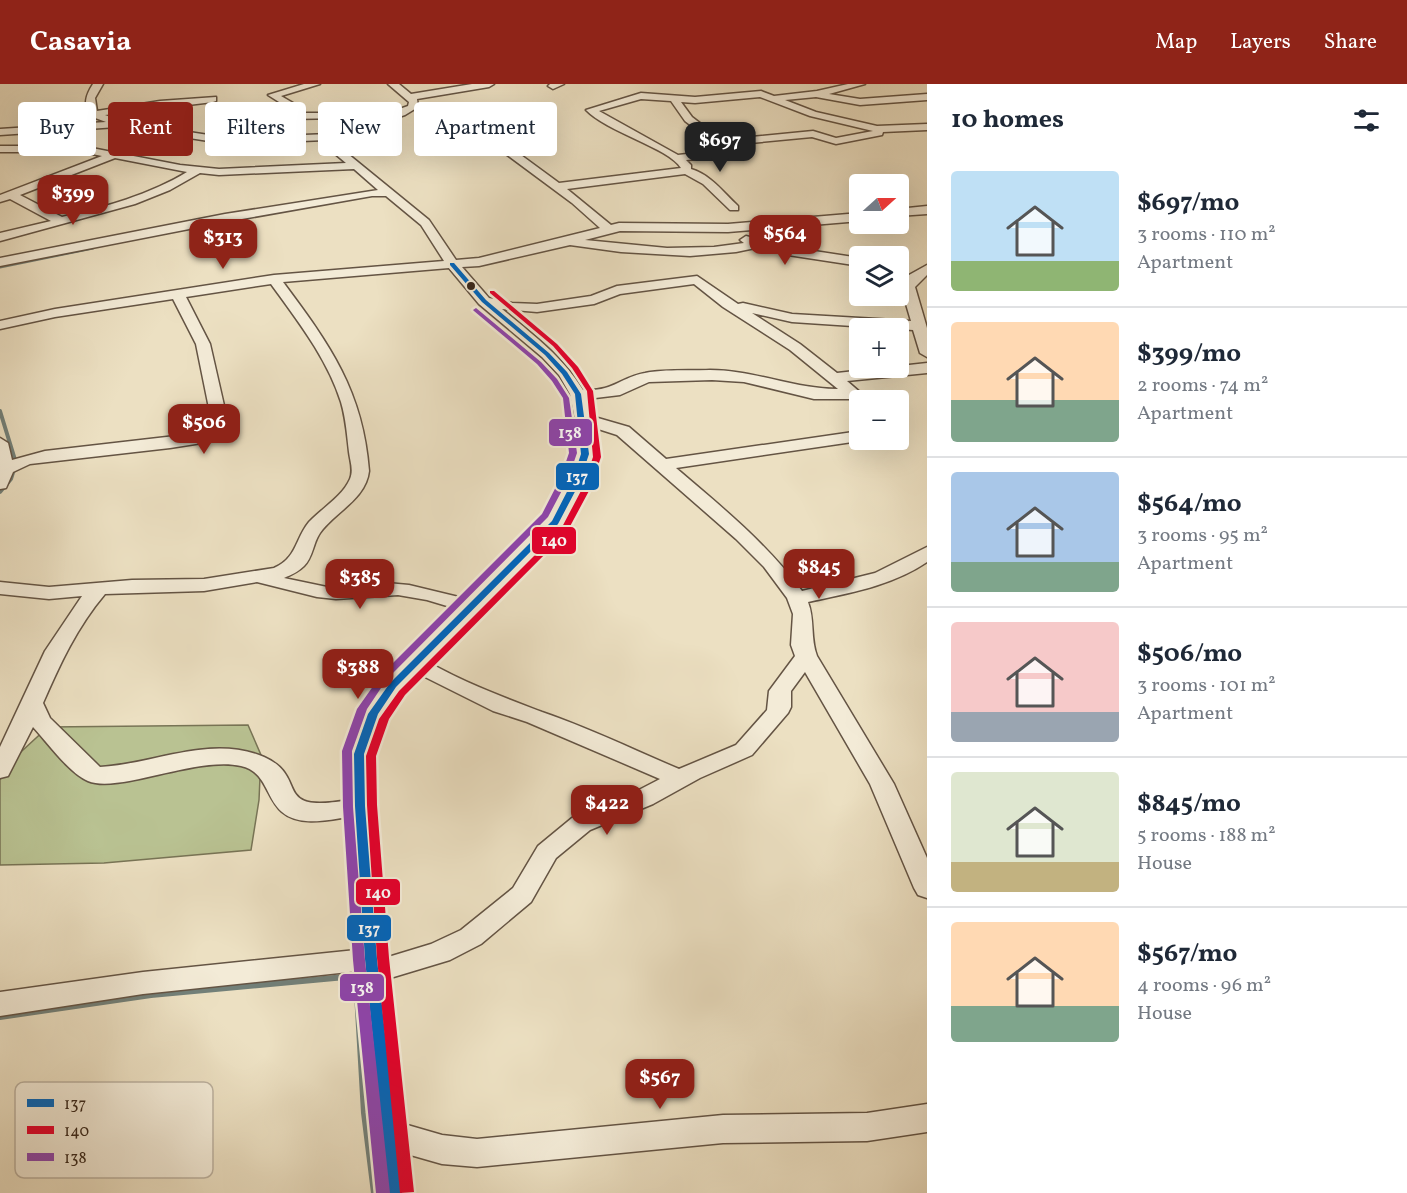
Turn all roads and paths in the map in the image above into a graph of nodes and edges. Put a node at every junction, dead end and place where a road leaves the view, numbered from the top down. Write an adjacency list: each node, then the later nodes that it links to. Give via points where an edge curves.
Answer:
1 (98, 84): 17 (street, via 92,91)
2 (303, 84): 3 (street)
3 (314, 84): 18 (street, via 273,95)
4 (393, 84): 13 (street)
5 (489, 84): 13 (street)
6 (742, 84): 11 (street)
7 (860, 84): 12 (street)
8 (793, 86): 11 (street)
9 (694, 88): 15 (street)
10 (925, 92): 19 (street)
11 (760, 93): 15 (street); 16 (street)
12 (816, 94): 16 (street); 19 (street)
13 (409, 97): 22 (street, via 415,104)
14 (674, 98): 15 (street); 28 (street, via 688,119); 37 (street, via 636,97 591,111)
15 (702, 99)
16 (774, 99): 26 (street, via 813,114)
17 (92, 102)
18 (285, 102)
19 (851, 102): 21 (street)
20 (205, 103): 23 (street, via 160,104)
21 (872, 107)
22 (402, 112)
23 (96, 114)
24 (108, 126): 27 (street)
25 (927, 127): 26 (street)
26 (891, 130): 28 (street, via 836,141 813,134)
27 (0, 132)
28 (720, 143): 37 (street, via 728,153)
29 (0, 149): 30 (street)
30 (17, 149): 31 (street, via 82,149); 32 (street)
31 (108, 154)
32 (0, 155)
33 (111, 156): 44 (street)
34 (120, 156): 39 (street)
35 (344, 156): 38 (street)
36 (516, 156): 42 (street)
37 (676, 158): 40 (street, via 686,165); 41 (street)
38 (356, 166): 39 (street); 43 (street)
39 (198, 170): 49 (street, via 180,183 144,197)
40 (686, 171): 41 (street); 45 (street, via 715,187)
41 (637, 178): 42 (street)
42 (558, 187): 51 (street)
43 (391, 193): 56 (street, via 232,217); 57 (street, via 425,224)
44 (6, 197): 49 (street)
45 (734, 208)
46 (927, 210): 47 (street)
47 (909, 212)
48 (849, 218): 50 (street)
49 (59, 221): 52 (street)
50 (728, 228): 51 (street, via 635,225); 54 (street)
51 (608, 229): 53 (street)
52 (0, 237)
53 (566, 242): 54 (street, via 648,253 722,251); 57 (street, via 479,262)
54 (759, 244): 55 (street)
55 (849, 260)
56 (0, 262)
57 (452, 264): 60 (street); 62 (street)
58 (909, 268): 59 (street)
59 (926, 270): 65 (street, via 908,287)
60 (274, 279): 61 (street); 78 (street, via 301,314 340,383 354,417 361,470 351,490 306,540 299,563)
61 (178, 293): 64 (street); 76 (street, via 202,344 220,423 215,436 45,456 25,460)
62 (484, 301): 63 (street, via 537,308 692,279); 70 (street, via 547,354)
63 (728, 304): 65 (street, via 792,318); 68 (street, via 795,347)
64 (0, 325)
65 (923, 334): 66 (street)
66 (927, 353)
67 (927, 368): 68 (street)
68 (833, 378): 69 (street)
69 (849, 391)
70 (578, 394): 71 (street, via 614,392 638,379 652,377 712,375); 72 (street)
71 (849, 396)
72 (582, 419): 75 (street, via 623,431); 82 (street, via 585,454 555,522)
73 (849, 438): 75 (street)
74 (0, 443): 76 (street)
75 (662, 465): 81 (street, via 743,535 771,563)
76 (2, 476)
77 (927, 553): 81 (street, via 878,577)
78 (260, 577): 80 (street, via 204,585); 82 (street, via 336,593 412,591)
79 (0, 588): 80 (street, via 49,593)
80 (99, 589): 85 (street, via 59,641)
81 (797, 598): 83 (street, via 803,614 802,645)
82 (472, 608): 84 (street)
83 (806, 656): 87 (street, via 780,691 777,713 744,750); 89 (street, via 882,784)
84 (415, 663): 87 (street, via 501,706); 88 (street, via 373,714 359,754)
85 (32, 704): 86 (street); 88 (street, via 40,721 95,775 194,757 224,756 251,760 269,770 294,808 315,812)
86 (0, 770)
87 (682, 778): 90 (street, via 581,824 547,852 522,895 471,937 440,952)
88 (360, 806): 90 (street)
89 (927, 888)
90 (372, 966): 91 (street, via 143,983); 93 (street)
91 (0, 1004)
92 (927, 1118): 93 (street, via 867,1127 723,1129 477,1153 416,1145)
93 (389, 1133): 94 (street)
94 (395, 1193)

